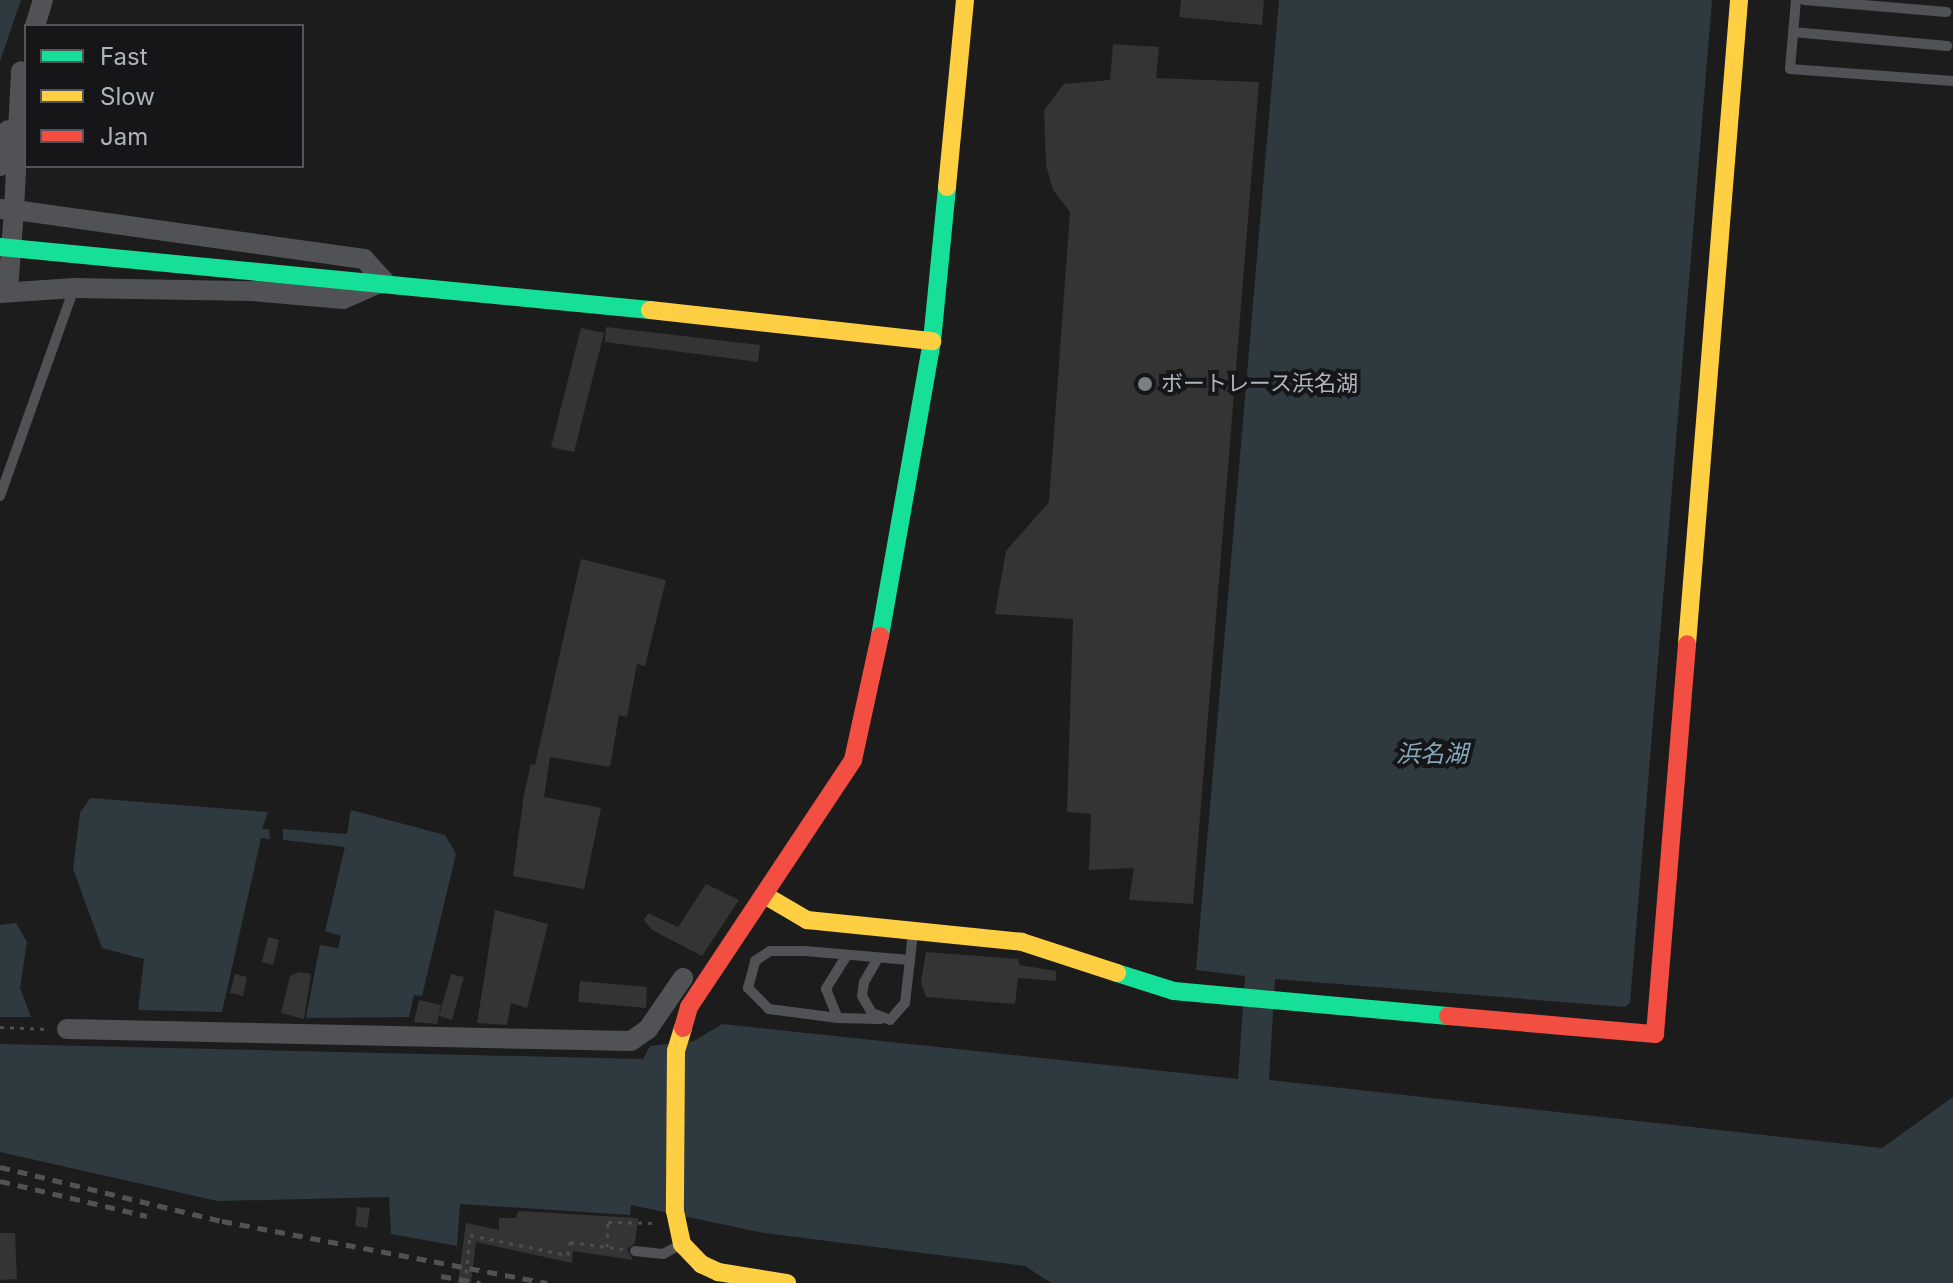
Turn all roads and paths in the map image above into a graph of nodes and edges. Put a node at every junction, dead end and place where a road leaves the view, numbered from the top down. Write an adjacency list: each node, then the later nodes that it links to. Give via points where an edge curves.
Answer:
1 (43, 0): 7 (street)
2 (965, 0): 18 (street)
3 (1739, 0): 21 (street, via 1655,1034 1174,991 1022,942)
4 (1796, 0): 8 (lane)
5 (1804, 0): 6 (lane)
6 (1946, 12)
7 (36, 24)
8 (1793, 32): 9 (lane); 11 (lane, via 1790,69)
9 (1947, 46)
10 (23, 62): 12 (street); 13 (street)
11 (1953, 81)
12 (0, 166)
13 (7, 210): 15 (street, via 364,259); 17 (street)
14 (0, 247): 15 (street)
15 (384, 281): 16 (street, via 343,299 253,291); 18 (street)
16 (74, 288): 17 (street); 19 (lane)
17 (4, 292)
18 (932, 341): 20 (street, via 870,693 853,760)
19 (0, 496)
20 (766, 896): 21 (street, via 807,920); 30 (street, via 689,1007 676,1051)
21 (913, 930): 24 (lane)
22 (847, 955): 23 (lane); 26 (lane, via 826,989); 26 (lane, via 770,951 755,961 748,978 753,996 769,1009)
23 (878, 958): 24 (lane); 27 (lane, via 862,996)
24 (910, 960): 27 (lane, via 905,1003 890,1020)
25 (683, 978): 29 (street, via 648,1029 631,1041)
26 (838, 1018): 27 (lane)
27 (880, 1019)
28 (0, 1027): 29 (path)
29 (67, 1029)
30 (670, 1217): 31 (street); 32 (path, via 608,1222)
31 (682, 1244): 33 (lane, via 663,1254); 35 (street, via 701,1264 718,1272)
32 (607, 1247): 33 (path); 34 (path, via 570,1242 568,1255 470,1235)
33 (635, 1251)
34 (465, 1283)
35 (787, 1283)

